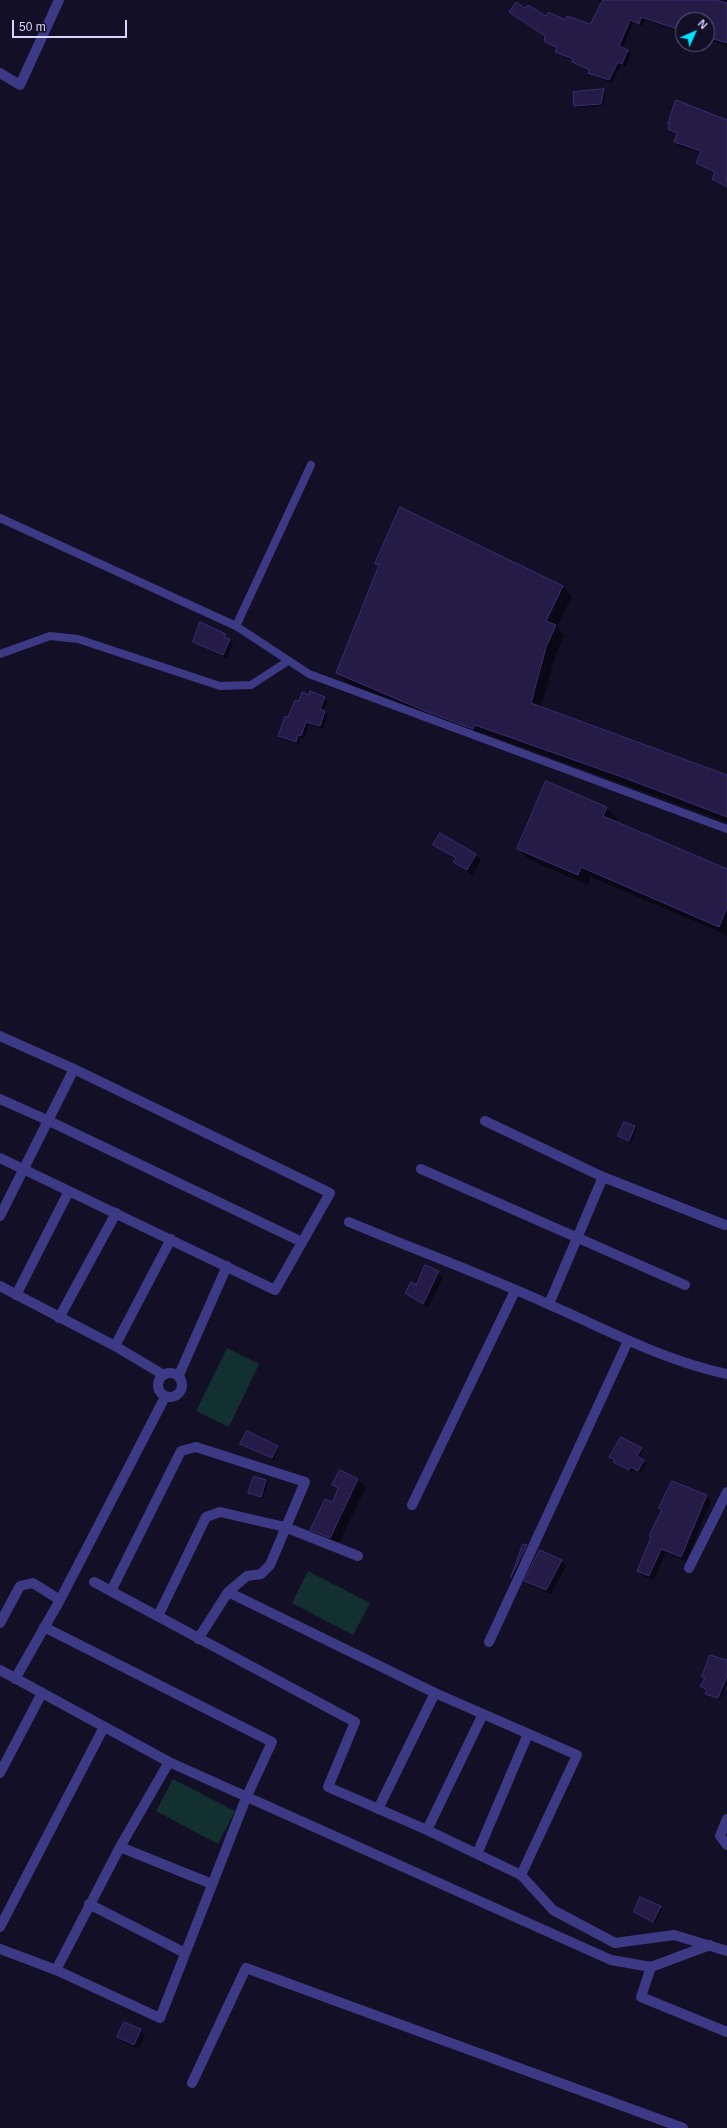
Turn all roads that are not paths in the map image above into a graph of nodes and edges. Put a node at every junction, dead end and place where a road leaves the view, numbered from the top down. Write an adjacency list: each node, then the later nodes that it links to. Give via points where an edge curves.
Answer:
1 (59, 0): 2 (street, via 20,85)
2 (0, 73)
3 (311, 465): 5 (lane)
4 (0, 518): 5 (lane)
5 (236, 626): 7 (lane)
6 (0, 654): 7 (lane, via 50,636 78,640 220,686 252,685)
7 (288, 660): 8 (lane, via 309,674)
8 (727, 829)
9 (0, 1036): 10 (street)
10 (74, 1069): 12 (street); 25 (street, via 330,1193)
11 (0, 1099): 12 (street)
12 (47, 1120): 15 (street); 25 (street)
13 (485, 1121): 17 (street)
14 (0, 1158): 15 (street)
15 (22, 1168): 18 (street); 20 (street)
16 (421, 1169): 23 (street)
17 (602, 1177): 22 (street); 23 (street)
18 (69, 1191): 19 (street); 30 (street)
19 (116, 1213): 24 (street); 32 (street)
20 (0, 1215)
21 (349, 1222): 29 (street)
22 (724, 1225)
23 (577, 1237): 27 (street); 31 (street)
24 (171, 1239): 26 (street); 34 (street)
25 (302, 1242): 26 (street, via 275,1290)
26 (227, 1266): 37 (street)
27 (685, 1285)
28 (0, 1286): 30 (street)
29 (515, 1291): 31 (street); 40 (street)
30 (16, 1295): 32 (street)
31 (549, 1304): 33 (street)
32 (59, 1318): 34 (street)
33 (628, 1341): 36 (street, via 696,1368); 52 (street)
34 (115, 1346): 35 (street)
35 (162, 1374): 37 (street, via 171,1372); 38 (street, via 158,1382 159,1391)
36 (727, 1374)
37 (179, 1375): 38 (street, via 183,1383 181,1392 174,1397)
38 (165, 1397): 47 (street)
39 (727, 1492): 43 (street)
40 (412, 1505)
41 (285, 1528): 42 (street); 45 (street, via 305,1482 196,1447 181,1450); 46 (street, via 270,1565 261,1574 247,1576); 48 (street, via 220,1512 206,1517)
42 (358, 1556)
43 (689, 1568)
44 (94, 1582): 45 (street)
45 (111, 1591): 48 (street)
46 (228, 1592): 51 (street); 56 (street)
47 (60, 1600): 49 (street, via 33,1583 20,1586); 50 (street)
48 (158, 1616): 51 (street)
49 (0, 1623)
50 (44, 1627): 54 (street); 62 (street, via 272,1742)
51 (198, 1639): 63 (street, via 356,1722 328,1787)
52 (489, 1642)
53 (0, 1670): 54 (street)
54 (15, 1679): 55 (street)
55 (42, 1693): 58 (street); 61 (street)
56 (435, 1693): 57 (street); 63 (street)
57 (483, 1714): 59 (street); 65 (street)
58 (104, 1727): 60 (street); 72 (street)
59 (528, 1734): 68 (street); 69 (street, via 577,1755)
60 (169, 1762): 62 (street); 67 (street)
61 (0, 1773)
62 (246, 1798): 70 (street); 77 (street, via 611,1960)
63 (378, 1809): 65 (street)
64 (727, 1819): 66 (street, via 720,1836)
65 (427, 1830): 68 (street)
66 (727, 1845)
67 (120, 1847): 70 (street); 71 (street)
68 (477, 1854): 69 (street)
69 (521, 1875): 73 (street, via 553,1910 615,1943 674,1935)
70 (212, 1884): 76 (street)
71 (89, 1904): 76 (street); 78 (street)
72 (0, 1927)
73 (710, 1945): 75 (street); 77 (street)
74 (0, 1949): 78 (street)
75 (727, 1951)
76 (185, 1953): 78 (street, via 160,2018)
77 (651, 1967): 79 (street, via 640,1997)
78 (56, 1970)
79 (727, 2032)
80 (192, 2083): 81 (street, via 246,1968)
81 (683, 2128)

